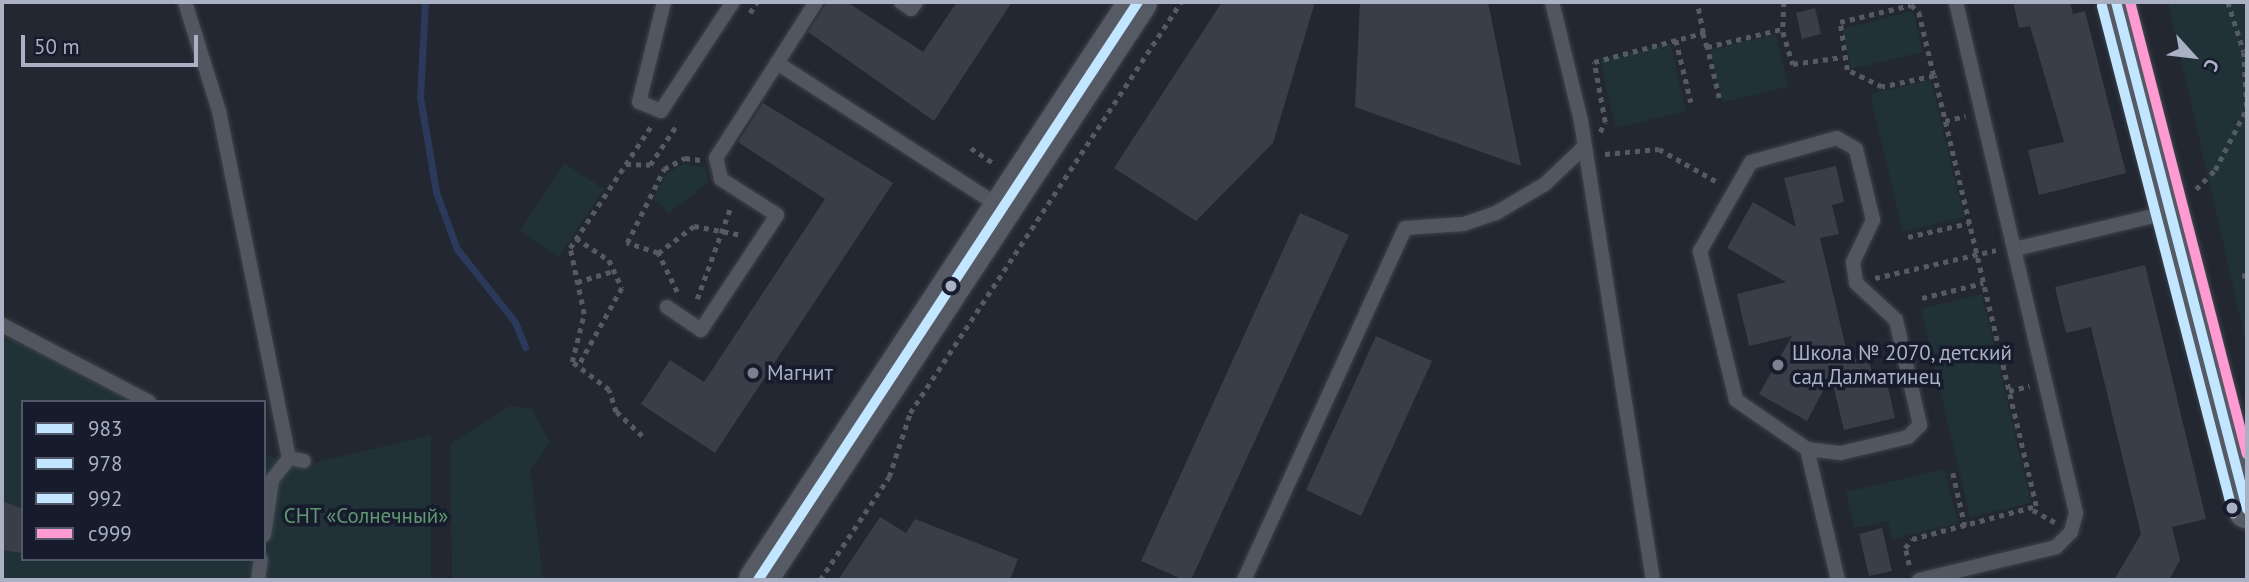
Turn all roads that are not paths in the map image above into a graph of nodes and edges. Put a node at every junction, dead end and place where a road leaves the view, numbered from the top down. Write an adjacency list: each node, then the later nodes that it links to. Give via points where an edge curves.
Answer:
1 (185, 2): 20 (lane, via 219,111)
2 (664, 2): 3 (lane, via 639,102 661,111)
3 (733, 2)
4 (816, 2): 11 (lane)
5 (901, 2): 6 (lane, via 911,9)
6 (916, 2)
7 (1138, 2): 13 (street)
8 (1552, 2): 12 (lane)
9 (1956, 2): 15 (lane)
10 (2116, 2): 14 (street)
11 (778, 62): 13 (lane); 16 (lane, via 717,162 721,179 777,215 701,330)
12 (1584, 147): 30 (lane, via 1545,184 1502,210 1464,224 1405,228); 31 (lane)
13 (1003, 209): 29 (street)
14 (2172, 211): 15 (lane); 24 (street)
15 (2014, 247): 27 (lane, via 2076,507 2071,532 2056,547)
16 (667, 307)
17 (2, 325): 18 (lane)
18 (145, 400)
19 (1807, 449): 19 (lane, via 1747,413 1734,393 1700,251 1745,168 1763,156 1837,138 1856,149 1873,224 1853,269 1861,292 1896,320 1920,425 1908,438 1841,453); 32 (lane)
20 (289, 457): 21 (lane); 23 (lane)
21 (304, 461)
22 (266, 463): 23 (lane)
23 (279, 470): 25 (lane, via 272,480)
24 (2247, 509)
25 (266, 521)
26 (261, 561): 28 (lane)
27 (1915, 575)
28 (258, 580)
29 (758, 580)
30 (1244, 580)
31 (1653, 580)
32 (1838, 580)

